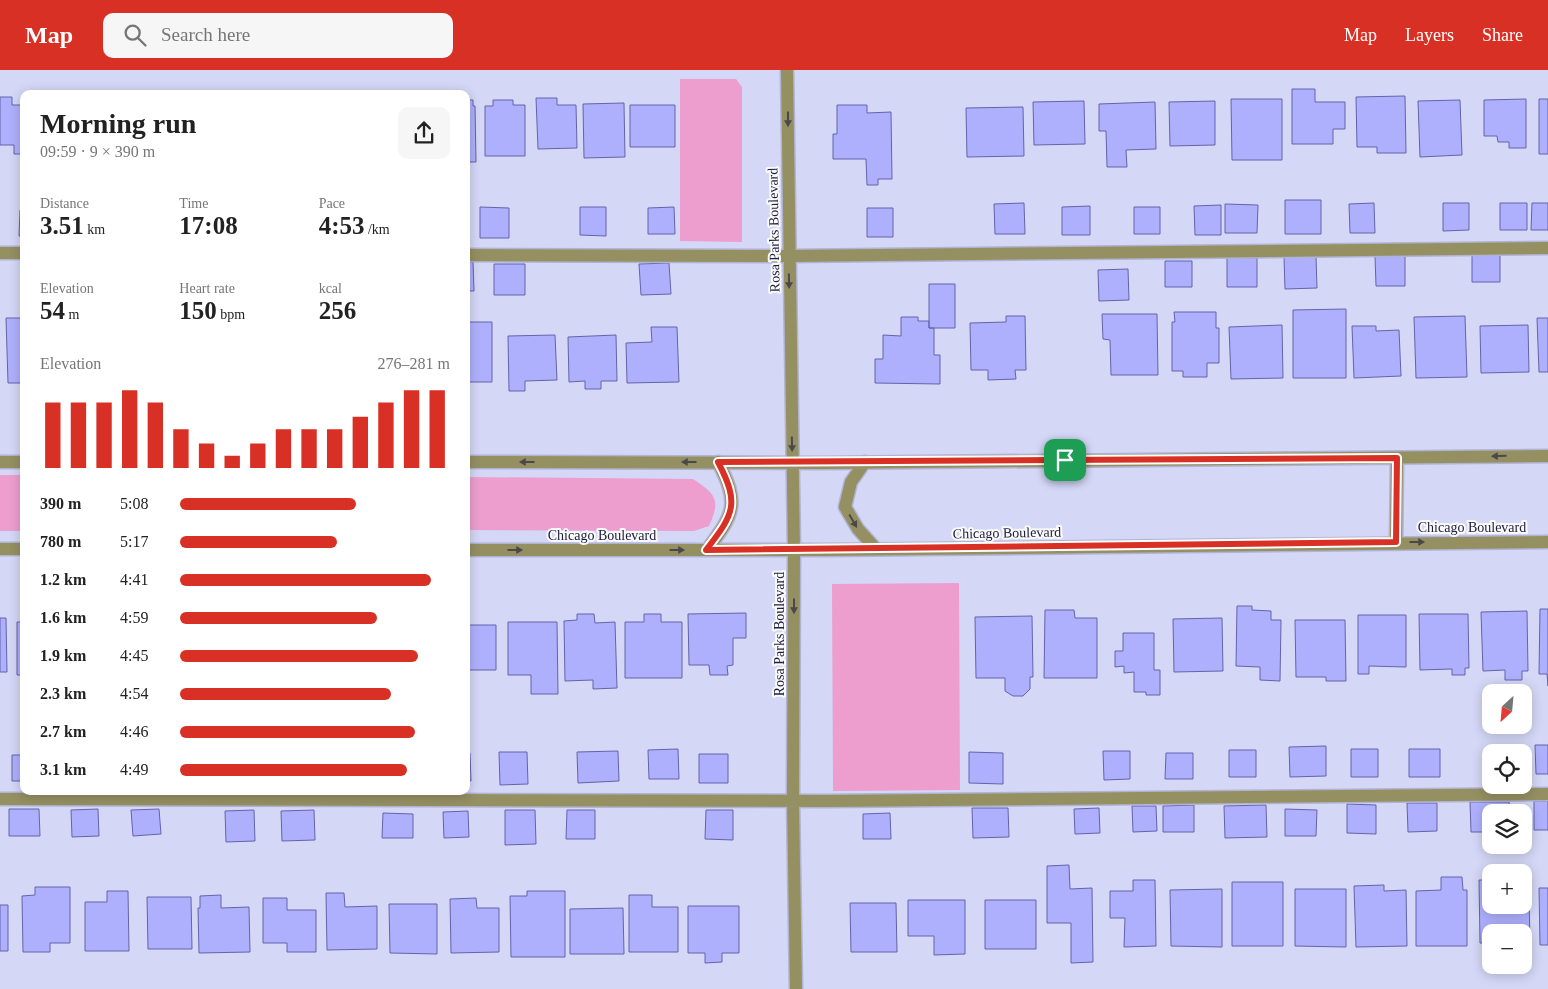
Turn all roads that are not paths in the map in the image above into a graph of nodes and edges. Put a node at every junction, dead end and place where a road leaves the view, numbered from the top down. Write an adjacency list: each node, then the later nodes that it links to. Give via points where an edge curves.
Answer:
1 (787, 70): 6 (street, Rosa Parks Boulevard, one-way to 6)
2 (1548, 248): 6 (street)
3 (0, 253): 4 (street)
4 (20, 253)
5 (470, 255): 6 (street)
6 (789, 256): 14 (street, Rosa Parks Boulevard, one-way to 14)
7 (1548, 456): 8 (street, one-way to 8)
8 (1397, 458): 13 (street); 15 (street)
9 (0, 462): 10 (street)
10 (20, 462)
11 (470, 462): 12 (street, one-way to 11)
12 (718, 462): 14 (street); 21 (street, via 728,482 732,506 723,528)
13 (865, 462): 14 (street); 19 (street, one-way to 19, via 851,482 845,507 858,529)
14 (792, 463): 22 (street, Rosa Parks Boulevard)
15 (1396, 542): 16 (street, Chicago Boulevard, one-way to 16); 19 (street, Chicago Boulevard)
16 (1548, 542)
17 (0, 549): 18 (street)
18 (20, 549)
19 (876, 549): 22 (street, Chicago Boulevard)
20 (470, 550): 21 (street, Chicago Boulevard, one-way to 21)
21 (706, 550): 22 (street, Chicago Boulevard)
22 (794, 550): 25 (street, Rosa Parks Boulevard, one-way to 25)
23 (1548, 794): 25 (street)
24 (0, 799): 25 (street)
25 (793, 800): 26 (street, Rosa Parks Boulevard)
26 (796, 989)

